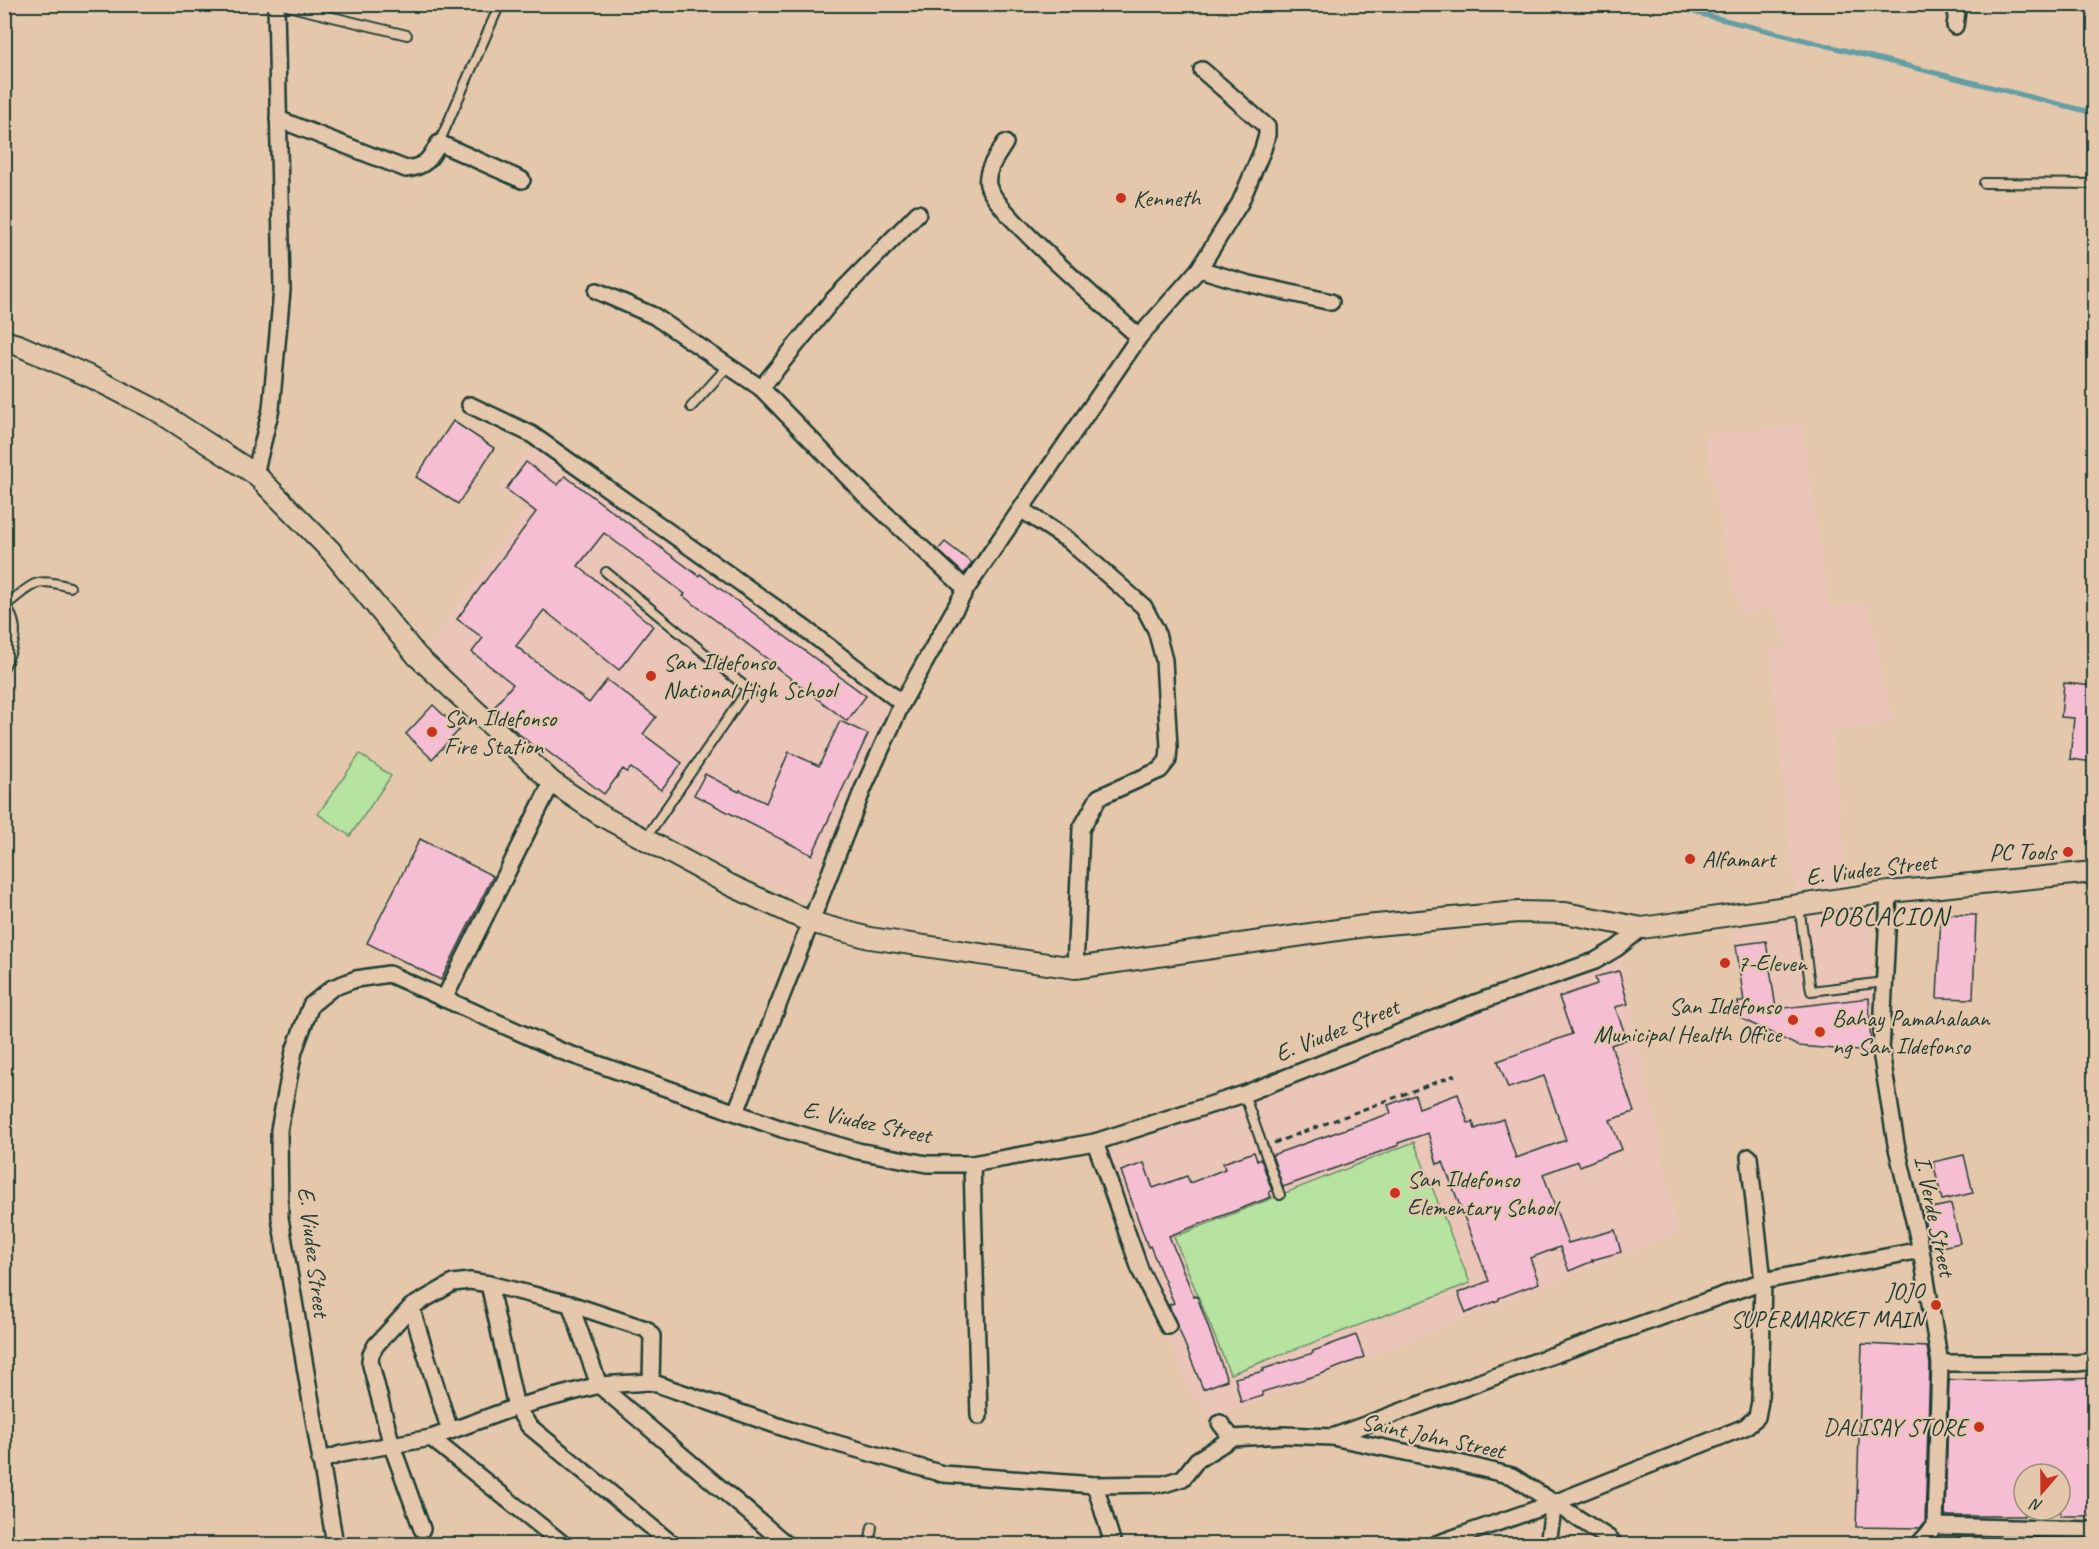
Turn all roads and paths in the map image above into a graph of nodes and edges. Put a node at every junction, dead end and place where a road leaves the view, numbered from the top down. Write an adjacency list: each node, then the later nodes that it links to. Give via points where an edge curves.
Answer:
1 (277, 4): 5 (lane); 7 (street)
2 (1958, 4): 4 (street)
3 (500, 6): 8 (lane)
4 (1955, 26)
5 (407, 35)
6 (1202, 70): 14 (street, via 1267,127 1267,135 1240,203)
7 (278, 119): 8 (street, via 406,169 428,163); 23 (street, via 282,290 272,410)
8 (439, 143): 10 (street)
9 (1005, 143): 17 (street, via 990,168 988,184 994,198)
10 (522, 180)
11 (1984, 183): 12 (lane)
12 (2094, 184)
13 (918, 213): 20 (street, via 831,302)
14 (1199, 269): 16 (street); 17 (street)
15 (597, 291): 19 (street, via 654,316)
16 (1331, 302)
17 (1139, 338): 24 (street)
18 (4, 340): 23 (street, via 156,410)
19 (729, 364): 20 (street); 22 (lane)
20 (761, 388): 27 (street, via 865,495)
21 (470, 405): 30 (street, via 531,434 804,628)
22 (691, 407)
23 (255, 474): 31 (street, via 331,551 417,656)
24 (1022, 510): 27 (street); 38 (street, via 1068,540 1144,607 1156,630 1164,660 1168,760 1160,770 1099,797 1081,829)
25 (606, 572): 32 (lane, via 748,689)
26 (70, 586): 28 (lane, via 48,580 34,583)
27 (966, 589): 30 (street)
28 (5, 604): 29 (lane, via 15,625 16,638)
29 (4, 667)
30 (902, 703): 36 (street)
31 (552, 782): 32 (street); 40 (street)
32 (644, 840): 36 (street)
33 (2094, 872): 34 (street, E. Viudez Street)
34 (1889, 892): 35 (street, E. Viudez Street); 39 (street, I. Verde Street)
35 (1799, 904): 37 (street, E. Viudez Street); 39 (lane, via 1811,991)
36 (810, 922): 38 (street, via 870,938); 43 (street)
37 (1642, 928): 38 (street, via 1565,913 1518,912 1365,926); 42 (street, E. Viudez Street, via 1595,961 1475,1003)
38 (1075, 968)
39 (1884, 982): 49 (street, I. Verde Street, via 1882,1063 1896,1144)
40 (444, 999): 43 (street, E. Viudez Street, via 561,1051); 67 (street, E. Viudez Street, via 389,974 356,979 332,988 311,1005 294,1051 279,1130 280,1218)
41 (1455, 1075): 45 (path)
42 (1244, 1094): 44 (street, E. Viudez Street); 45 (lane)
43 (736, 1112): 47 (street, E. Viudez Street, via 858,1151 927,1164)
44 (1095, 1142): 47 (street, E. Viudez Street); 54 (street, via 1142,1272)
45 (1263, 1147): 48 (lane)
46 (1749, 1157): 50 (street)
47 (972, 1164): 60 (street)
48 (1280, 1195)
49 (1922, 1250): 50 (street); 56 (street, I. Verde Street)
50 (1763, 1281): 63 (street); 69 (street, via 1760,1401 1756,1417 1745,1427)
51 (489, 1284): 52 (street); 53 (street, via 453,1283); 59 (street)
52 (570, 1304): 57 (street, via 646,1329 652,1336); 58 (street)
53 (411, 1307): 62 (street); 66 (street, via 376,1345 370,1361)
54 (1168, 1326)
55 (2094, 1361): 56 (street)
56 (1940, 1363): 70 (street, I. Verde Street)
57 (651, 1382): 58 (street); 68 (street, via 790,1430 943,1474)
58 (599, 1385): 59 (street); 78 (street)
59 (516, 1407): 62 (street); 77 (street, via 529,1426)
60 (979, 1416)
61 (1220, 1423): 65 (street)
62 (450, 1431): 64 (street)
63 (1332, 1437): 65 (street); 69 (street, Saint John Street, via 1512,1476)
64 (431, 1438): 66 (street); 76 (street)
65 (1232, 1438): 68 (street, via 1197,1460 1183,1478 1164,1484)
66 (392, 1446): 67 (street); 72 (street)
67 (320, 1461): 75 (street, E. Viudez Street)
68 (1095, 1485): 80 (street)
69 (1554, 1503): 74 (street); 81 (street); 82 (street, Saint John Street)
70 (1935, 1526): 73 (street); 83 (street)
71 (872, 1527): 79 (lane)
72 (422, 1529)
73 (2094, 1530)
74 (1441, 1544)
75 (334, 1545)
76 (563, 1545)
77 (672, 1545)
78 (786, 1545)
79 (869, 1545)
80 (1113, 1545)
81 (1548, 1545)
82 (1614, 1545)
83 (1919, 1545)

